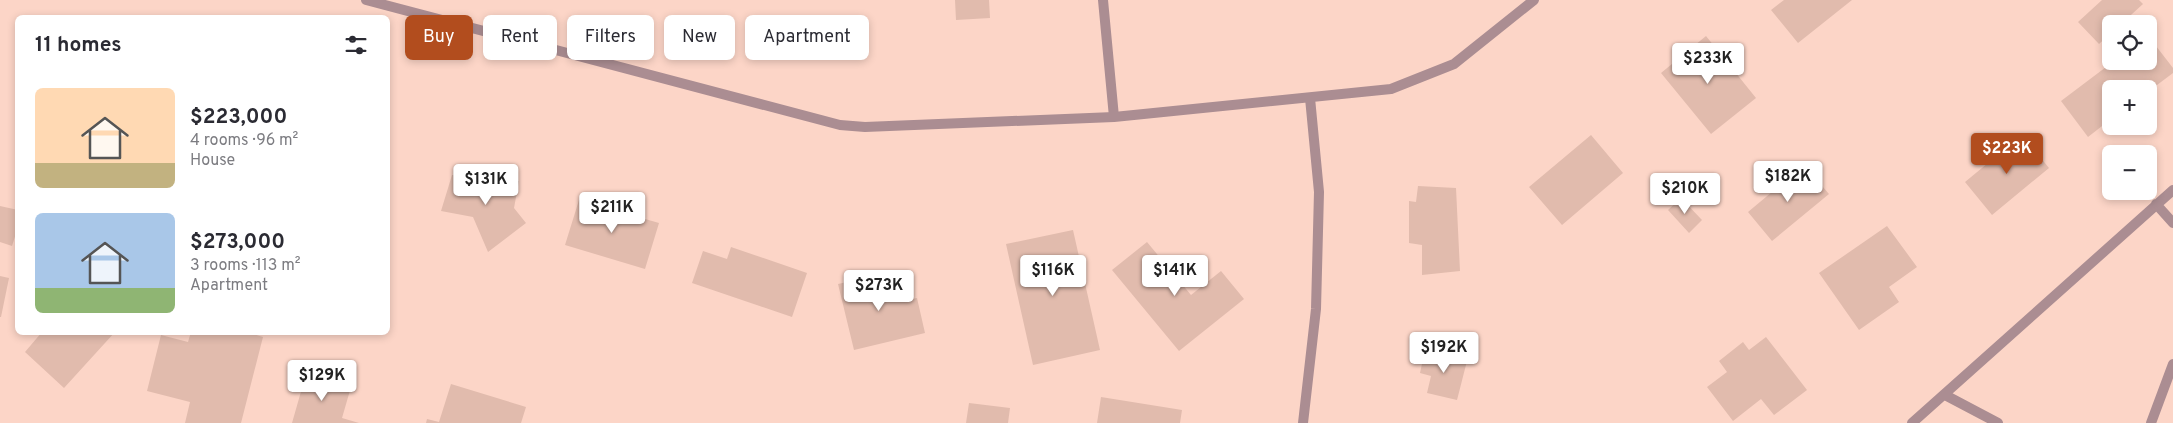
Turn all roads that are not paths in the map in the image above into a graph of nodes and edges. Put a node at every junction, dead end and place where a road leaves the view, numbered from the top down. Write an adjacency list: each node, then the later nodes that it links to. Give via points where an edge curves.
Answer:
1 (366, 0): 5 (street, via 840,125 865,127)
2 (1103, 0): 5 (street)
3 (1534, 0): 4 (street, via 1454,64 1391,89)
4 (1310, 98): 5 (street); 11 (street, via 1319,192 1316,309)
5 (1114, 117)
6 (2173, 190): 7 (street)
7 (2156, 204): 8 (street); 10 (street)
8 (2173, 223)
9 (2173, 364): 14 (street)
10 (1946, 394): 12 (street); 13 (street)
11 (1303, 423)
12 (1912, 423)
13 (1998, 423)
14 (2151, 423)

